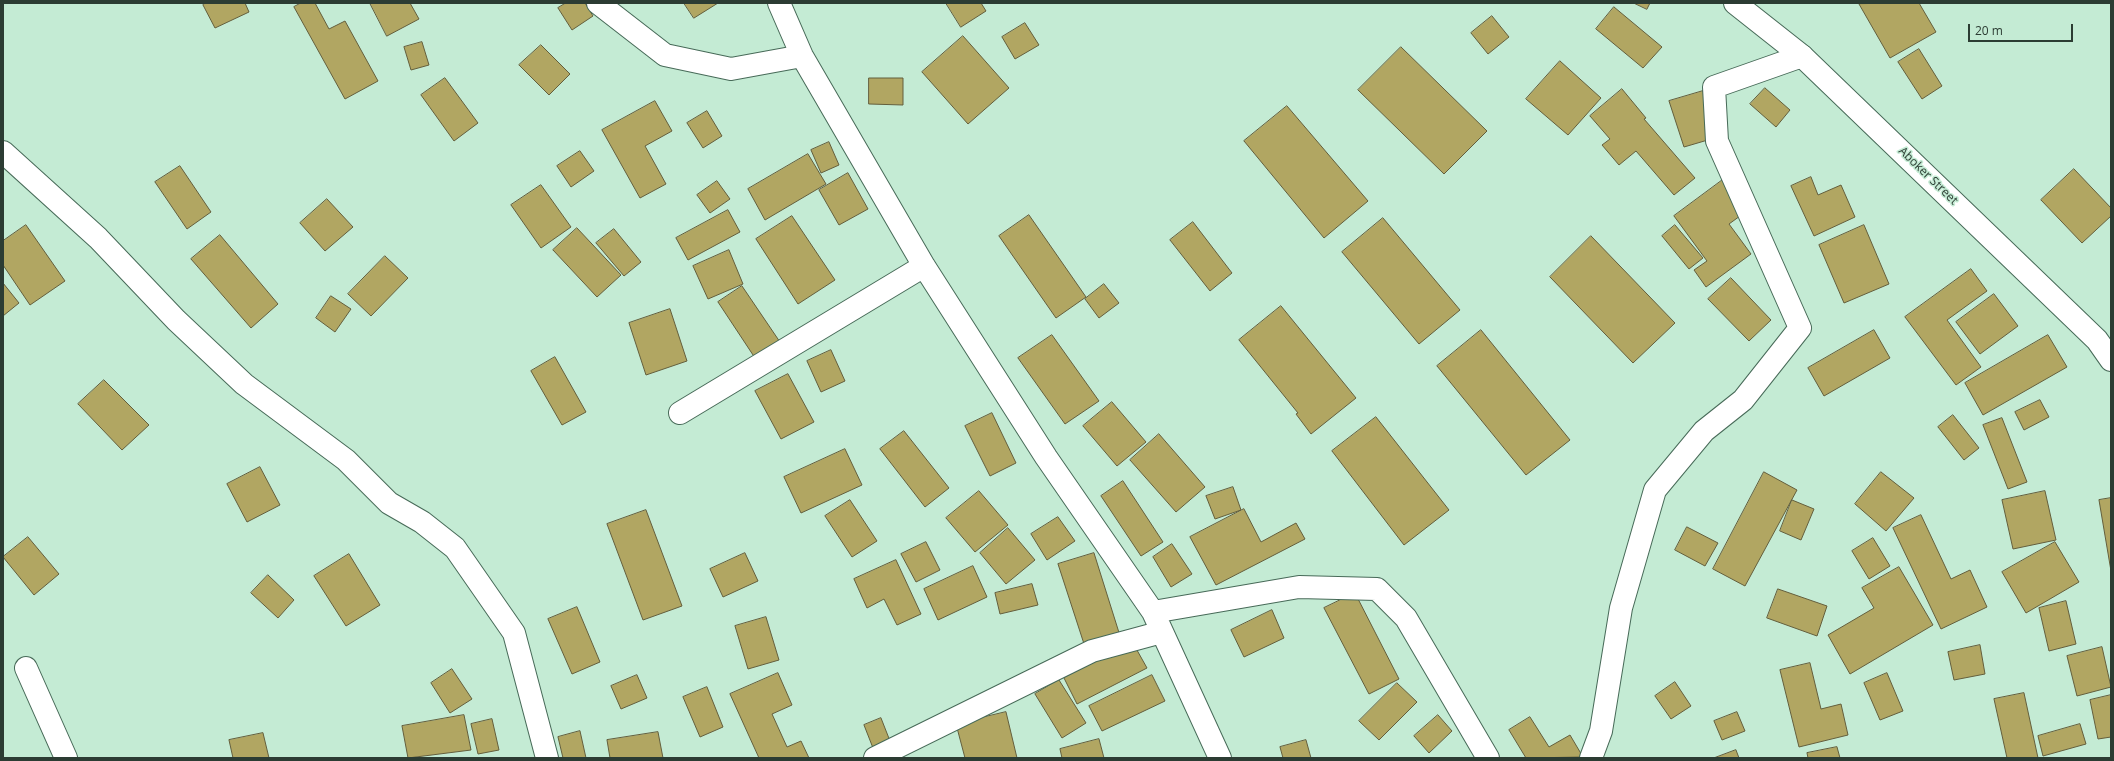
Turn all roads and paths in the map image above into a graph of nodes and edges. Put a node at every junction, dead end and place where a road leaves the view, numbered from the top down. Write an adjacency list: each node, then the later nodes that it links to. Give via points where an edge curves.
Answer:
1 (598, 3): 4 (street, via 665,55 731,68)
2 (779, 3): 4 (street)
3 (1735, 3): 5 (street, Aboker Street)
4 (802, 56): 7 (street)
5 (1802, 56): 8 (street, Aboker Street, via 2097,340); 18 (street, via 1714,87 1717,141 1800,328 1743,400 1704,431 1655,490 1622,608 1601,731)
6 (3, 152): 14 (street, via 98,238 176,320 244,384 346,460 389,503 422,522 455,548 514,633)
7 (924, 266): 9 (street); 10 (street, via 1046,457)
8 (2111, 360)
9 (680, 413)
10 (1153, 612): 11 (street); 17 (street, via 1299,587 1377,589 1406,618)
11 (1162, 632): 15 (street, via 1092,651); 16 (street)
12 (26, 668): 13 (street)
13 (66, 758)
14 (547, 758)
15 (875, 758)
16 (1220, 758)
17 (1488, 758)
18 (1591, 758)

